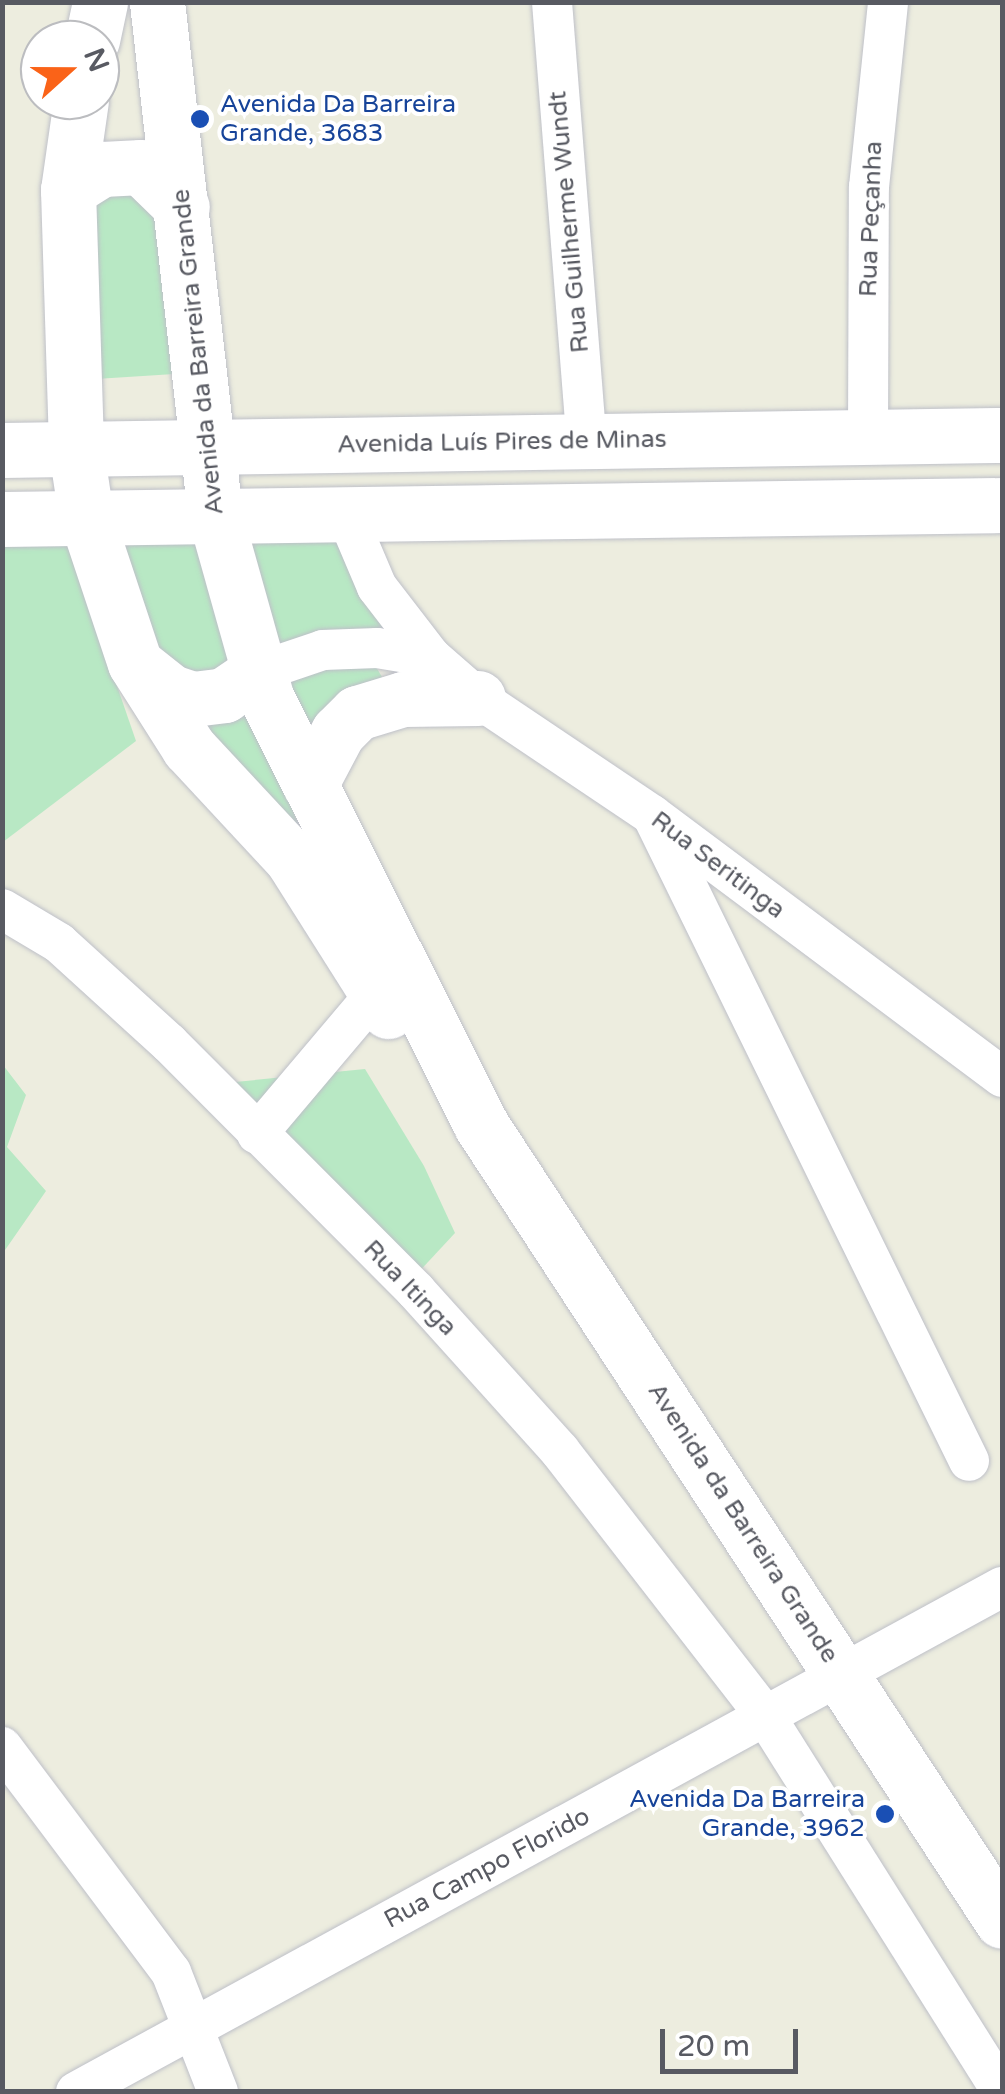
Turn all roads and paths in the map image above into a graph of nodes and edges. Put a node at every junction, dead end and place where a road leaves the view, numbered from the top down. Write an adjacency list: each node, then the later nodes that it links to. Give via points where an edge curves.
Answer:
1 (157, 2): 6 (main road, Avenida da Barreira Grande)
2 (552, 2): 9 (street, Rua Guilherme Wundt)
3 (888, 2): 8 (street, Rua Peçanha, via 869,187)
4 (78, 120): 5 (main road, Avenida da Barreira Grande)
5 (68, 190): 6 (main road, via 102,169 140,167); 12 (main road, Avenida da Barreira Grande)
6 (182, 206): 10 (main road, Avenida da Barreira Grande)
7 (1002, 436): 8 (main road, Avenida Luís Pires de Minas)
8 (868, 437): 9 (main road, Avenida Luís Pires de Minas)
9 (587, 442): 10 (main road, Avenida Luís Pires de Minas)
10 (206, 445): 12 (main road, Avenida Luís Pires de Minas); 16 (main road, Avenida da Barreira Grande)
11 (2, 450): 12 (main road, Avenida Luís Pires de Minas)
12 (76, 450): 15 (main road, Avenida da Barreira Grande)
13 (1002, 505): 14 (main road)
14 (346, 514): 16 (main road); 18 (street, Rua Seritinga, via 377,587)
15 (86, 516): 16 (main road); 17 (main road); 19 (main road, Avenida da Barreira Grande)
16 (214, 516): 20 (main road, Avenida da Barreira Grande)
17 (2, 518)
18 (431, 657): 20 (street, via 377,648 323,650); 21 (street, Rua Seritinga)
19 (135, 663): 20 (main road, via 171,692 192,699 224,695); 25 (main road, Avenida da Barreira Grande, via 189,748 292,860)
20 (258, 672): 22 (main road, Avenida da Barreira Grande)
21 (478, 698): 22 (main road, via 404,699 357,713 338,732); 23 (street, Rua Seritinga)
22 (310, 785): 27 (main road, Avenida da Barreira Grande)
23 (652, 815): 26 (street, Rua Seritinga); 29 (street)
24 (2, 909): 28 (street, Rua Itinga, via 59,943)
25 (376, 992): 27 (main road, Avenida da Barreira Grande, via 443,1088); 28 (street)
26 (1002, 1077)
27 (481, 1125): 31 (main road, Avenida da Barreira Grande)
28 (258, 1134): 32 (street, Rua Itinga, via 416,1291 560,1450)
29 (969, 1461)
30 (1002, 1587): 31 (street, Rua Campo Florido)
31 (843, 1676): 32 (street, Rua Campo Florido); 34 (main road, Avenida da Barreira Grande)
32 (766, 1716): 35 (street, Rua Campo Florido); 36 (street)
33 (2, 1747): 35 (street, via 172,1972)
34 (1002, 1921)
35 (194, 2028): 37 (street, Rua Campo Florido); 38 (street)
36 (990, 2084)
37 (76, 2092)
38 (218, 2092)

